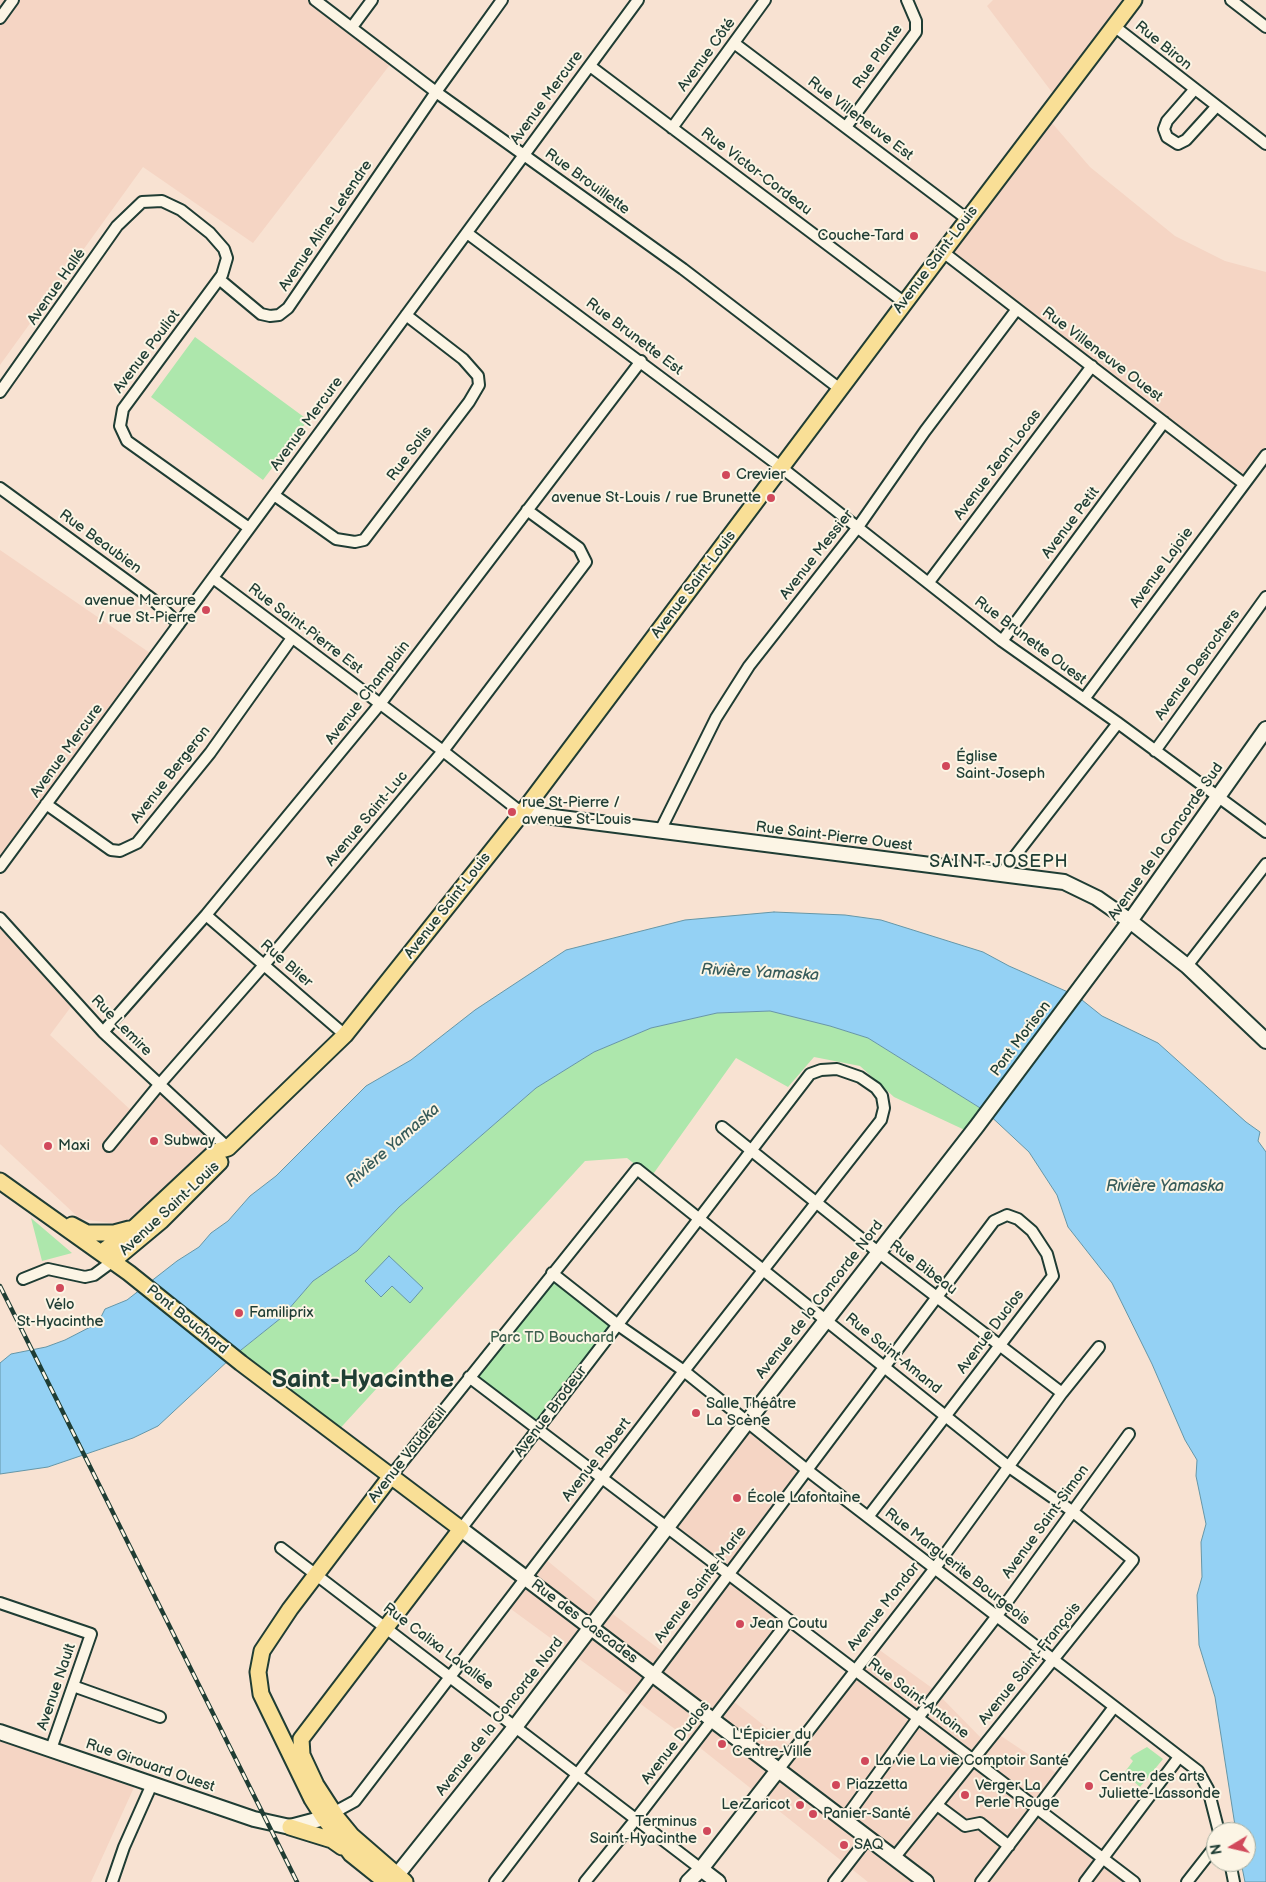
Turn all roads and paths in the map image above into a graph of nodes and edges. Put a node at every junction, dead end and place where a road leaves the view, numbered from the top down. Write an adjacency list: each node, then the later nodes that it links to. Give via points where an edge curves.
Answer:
1 (13, 0): 10 (street)
2 (315, 0): 13 (street, Rue Brouillette)
3 (372, 0): 13 (street)
4 (502, 0): 17 (street, Avenue Aline-Letendre)
5 (638, 0): 15 (street, Avenue Mercure)
6 (765, 0): 14 (street, Avenue Côté)
7 (907, 0): 19 (street, Rue Plante, via 916,21 916,32)
8 (1134, 0): 11 (main road, Avenue Saint-Louis)
9 (1231, 0): 12 (street)
10 (0, 18)
11 (1114, 26): 16 (street, Rue Biron); 24 (main road, Avenue Saint-Louis)
12 (1266, 26)
13 (352, 27): 17 (street, Rue Brouillette)
14 (734, 43): 19 (street, Rue Villeneuve Est); 20 (street, Avenue Côté)
15 (590, 66): 20 (street, Rue Victor-Cordeau); 22 (street, Avenue Mercure)
16 (1194, 90): 18 (street, Rue Biron); 18 (street, Rue Biron, via 1167,121 1164,130 1167,137 1178,144 1186,140)
17 (436, 92): 22 (street, Rue Brouillette); 27 (street, Avenue Aline-Letendre, via 288,308 279,315 261,314)
18 (1216, 107): 21 (street, Rue Biron)
19 (846, 127): 24 (street, Rue Villeneuve Est)
20 (672, 128): 28 (street, Rue Victor-Cordeau)
21 (1266, 144)
22 (524, 155): 25 (street, Avenue Mercure); 33 (street, Rue Brouillette, via 683,269)
23 (142, 202): 27 (street, Avenue Pouliot, via 162,201 181,210 210,233 227,258); 34 (street, Avenue Hallé, via 118,226)
24 (967, 219): 26 (main road, Avenue Saint-Louis)
25 (467, 232): 30 (street, Avenue Mercure); 31 (street, Rue Brunette Est)
26 (942, 252): 28 (main road, Avenue Saint-Louis); 29 (street, Rue Villeneuve Ouest)
27 (219, 279): 43 (street, Avenue Pouliot, via 123,409 120,426 127,440)
28 (905, 302): 33 (main road, Avenue Saint-Louis)
29 (1016, 308): 32 (street, Rue Villeneuve Ouest); 42 (street, Avenue Messier)
30 (406, 315): 40 (street, Avenue Mercure); 40 (street, Rue Solis, via 463,359 478,376 479,385 469,402 364,540 336,539)
31 (640, 361): 37 (street, Rue Brunette Est); 41 (street, Avenue Champlain)
32 (1092, 366): 35 (street, Rue Villeneuve Ouest); 45 (street, Avenue Jean-Locas)
33 (840, 389): 37 (main road, Avenue Saint-Louis)
34 (0, 392)
35 (1164, 422): 38 (street, Rue Villeneuve Ouest); 49 (street, Avenue Petit)
36 (1266, 455): 38 (street, Avenue Lajoie)
37 (782, 468): 42 (street, Rue Brunette Ouest); 58 (main road, Avenue Saint-Louis)
38 (1243, 483): 50 (street, Avenue Lajoie)
39 (0, 488): 47 (street, Rue Beaubien, via 152,600)
40 (274, 495): 43 (street, Avenue Mercure)
41 (527, 510): 51 (street, Avenue Champlain); 54 (street, Avenue Saint-Luc, via 579,548 586,562)
42 (858, 527): 45 (street, Rue Brunette Ouest); 59 (street, Avenue Messier, via 748,666 716,718)
43 (249, 528): 44 (street, Avenue Mercure)
44 (213, 578): 47 (street, Avenue Mercure); 48 (street, Rue Saint-Pierre Est)
45 (929, 582): 49 (street, Rue Brunette Ouest)
46 (1266, 597): 55 (street, Avenue Desrochers)
47 (179, 624): 57 (street, Avenue Mercure)
48 (292, 638): 51 (street, Rue Saint-Pierre Est); 57 (street, Avenue Bergeron, via 210,753 137,844 120,851 111,850)
49 (1002, 641): 50 (street, Rue Brunette Ouest)
50 (1084, 699): 52 (street, Rue Brunette Ouest)
51 (380, 704): 54 (street, Rue Saint-Pierre Est); 64 (street, Avenue Champlain)
52 (1118, 723): 55 (street, Rue Brunette Ouest); 63 (street)
53 (1266, 729): 56 (street, Avenue de la Concorde Sud)
54 (443, 751): 58 (street, Rue Saint-Pierre Est); 67 (street, Avenue Saint-Luc)
55 (1155, 751): 56 (street, Rue Brunette Ouest)
56 (1217, 797): 60 (street, Rue Brunette Ouest); 66 (street, Avenue de la Concorde Sud)
57 (46, 804): 62 (street, Avenue Mercure)
58 (522, 813): 59 (street, Rue Saint-Pierre Ouest); 71 (main road, Avenue Saint-Louis)
59 (660, 831): 63 (street, Rue Saint-Pierre Ouest)
60 (1266, 832)
61 (1266, 864): 68 (street)
62 (0, 867)
63 (1001, 874): 66 (street, Rue Saint-Pierre Ouest, via 1064,882 1097,898)
64 (206, 915): 67 (street, Rue Blier); 70 (street, Avenue Champlain)
65 (0, 918): 70 (street, Rue Lemire)
66 (1130, 921): 68 (street, Rue Saint-Pierre Ouest); 69 (street, Avenue de la Concorde Sud)
67 (264, 965): 71 (street, Rue Blier); 73 (street, Avenue Saint-Luc)
68 (1187, 966): 72 (street, Rue Saint-Pierre Ouest)
69 (1092, 972): 76 (street, Pont Morison)
70 (104, 1032): 73 (street, Rue Lemire)
71 (345, 1035): 78 (main road, Avenue Saint-Louis)
72 (1266, 1041)
73 (159, 1085): 77 (street, Avenue Saint-Luc); 78 (street, Rue Lemire)
74 (880, 1120): 79 (street, Avenue Brodeur, via 884,1108 882,1096 876,1088 860,1076 821,1070 810,1074); 83 (street, Avenue Robert)
75 (722, 1126): 79 (street, Rue Bibeau)
76 (977, 1126): 87 (street, Avenue de la Concorde Nord)
77 (109, 1146)
78 (228, 1148): 85 (main road, Avenue Saint-Louis, via 215,1152); 88 (main road, Avenue Saint-Louis, via 223,1158 168,1214)
79 (751, 1150): 83 (street, Rue Bibeau); 84 (street, Avenue Brodeur)
80 (637, 1169): 84 (street, Rue Saint-Amand); 90 (street, Avenue Vaudreuil)
81 (0, 1181): 82 (main road)
82 (18, 1196): 85 (main road, via 87,1233 114,1234); 88 (main road, Pont Bouchard)
83 (816, 1203): 87 (street, Rue Bibeau); 89 (street, Avenue Robert)
84 (699, 1218): 89 (street, Rue Saint-Amand); 94 (street, Avenue Brodeur)
85 (135, 1227): 88 (main road, Avenue Saint-Louis)
86 (1032, 1231): 92 (street, Avenue Sainte-Marie, via 1018,1218 1007,1215 994,1221); 95 (street, Avenue Duclos, via 1047,1254 1053,1276)
87 (878, 1252): 92 (street, Rue Bibeau); 93 (street, Avenue de la Concorde Nord)
88 (108, 1257): 91 (street, Avenue Saint-Louis, via 94,1275 85,1277 48,1269); 97 (main road, Pont Bouchard)
89 (764, 1270): 93 (street, Rue Saint-Amand); 99 (street, Avenue Robert)
90 (552, 1273): 94 (street, Rue Marguerite Bourgeois); 100 (street, Avenue Vaudreuil)
91 (23, 1279)
92 (936, 1297): 95 (street, Rue Bibeau); 98 (street, Avenue Sainte-Marie)
93 (826, 1320): 98 (street, Rue Saint-Amand); 103 (street, Avenue de la Concorde Nord)
94 (618, 1324): 99 (street, Rue Marguerite Bourgeois); 104 (street, Avenue Brodeur)
95 (1000, 1345): 101 (street, Rue Bibeau); 102 (street, Avenue Duclos)
96 (1099, 1347): 101 (street, Avenue Mondor)
97 (241, 1363): 108 (main road, Rue des Cascades)
98 (884, 1366): 102 (street, Rue Saint-Amand); 107 (street, Avenue Sainte-Marie)
99 (684, 1371): 103 (street, Rue Marguerite Bourgeois); 109 (street, Avenue Robert)
100 (469, 1377): 104 (street, Rue Saint-Antoine); 108 (street, Avenue Vaudreuil)
101 (1062, 1393): 106 (street, Avenue Mondor)
102 (946, 1415): 106 (street, Rue Saint-Amand); 111 (street, Avenue Duclos)
103 (746, 1422): 107 (street, Rue Marguerite Bourgeois); 112 (street, Avenue de la Concorde Nord)
104 (538, 1429): 109 (street, Rue Saint-Antoine); 113 (street, Avenue Brodeur)
105 (1130, 1434): 110 (street, Avenue Saint-Simon)
106 (1009, 1467): 110 (street, Rue Saint-Amand); 116 (street, Avenue Mondor)
107 (806, 1470): 111 (street, Rue Marguerite Bourgeois); 118 (street, Avenue Sainte-Marie)
108 (390, 1476): 113 (main road, Rue des Cascades); 117 (main road, Avenue Vaudreuil)
109 (602, 1478): 112 (street, Rue Saint-Antoine); 119 (street, Avenue Robert)
110 (1072, 1511): 115 (street, Rue Saint-Amand); 121 (street, Avenue Saint-Simon)
111 (868, 1517): 116 (street, Rue Marguerite Bourgeois)
112 (666, 1527): 118 (street, Rue Saint-Antoine); 123 (street, Avenue de la Concorde Nord)
113 (462, 1529): 119 (street, Rue des Cascades); 124 (main road, Avenue Brodeur)
114 (281, 1548): 117 (street, Rue Calixa Lavallée)
115 (1133, 1560): 125 (street, Avenue Saint-François)
116 (935, 1568): 121 (street, Rue Marguerite Bourgeois); 126 (street, Avenue Mondor)
117 (316, 1574): 124 (street, Rue Calixa Lavallée); 136 (main road, Avenue Vaudreuil, via 262,1650 258,1672 261,1694)
118 (728, 1574): 122 (street, Rue Saint-Antoine); 127 (street, Avenue Sainte-Marie)
119 (525, 1578): 123 (street, Rue des Cascades); 128 (street, Avenue Robert)
120 (0, 1603): 129 (street, Avenue Nault, via 91,1634)
121 (996, 1617): 125 (street, Rue Marguerite Bourgeois); 132 (street, Avenue Saint-Simon)
122 (789, 1620): 126 (street, Rue Saint-Antoine); 133 (street, Avenue Duclos)
123 (591, 1627): 127 (street, Rue des Cascades); 134 (street, Avenue de la Concorde Nord)
124 (386, 1628): 128 (street, Rue Calixa Lavallée); 137 (main road, Avenue Brodeur)
125 (1054, 1659): 130 (street, Rue Marguerite Bourgeois); 140 (street, Avenue Saint-François)
126 (855, 1670): 132 (street, Rue Saint-Antoine); 141 (street, Avenue Mondor)
127 (653, 1675): 133 (street, Rue des Cascades); 142 (street, Avenue Sainte-Marie)
128 (449, 1676): 134 (street, Rue Calixa Lavallée); 146 (street, Avenue Robert, via 355,1801)
129 (73, 1686): 131 (street); 138 (street, Avenue Nault)
130 (1114, 1707): 139 (street, Rue Marguerite Bourgeois); 145 (street)
131 (160, 1717)
132 (918, 1718): 140 (street, Rue Saint-Antoine); 148 (street, Avenue Saint-Simon)
133 (712, 1720): 141 (street, Rue des Cascades); 147 (street, Avenue Duclos)
134 (515, 1726): 142 (street, Rue Calixa Lavallée); 158 (street, Avenue de la Concorde Nord)
135 (0, 1732): 138 (street, Rue Girouard Ouest)
136 (282, 1738): 137 (main road); 146 (main road, Avenue Vaudreuil, via 312,1799)
137 (301, 1739): 146 (main road, via 302,1755)
138 (51, 1749): 143 (street, Rue Girouard Ouest)
139 (1179, 1758): 149 (street, Rue Marguerite Bourgeois, via 1198,1771 1208,1789); 155 (street)
140 (973, 1760): 144 (street, Avenue Saint-François); 145 (street, Rue Saint-Antoine)
141 (778, 1770): 148 (street, Rue des Cascades); 157 (street, Avenue Mondor)
142 (578, 1775): 147 (street, Rue Calixa Lavallée); 160 (street, Avenue Sainte-Marie)
143 (152, 1784): 150 (street, Rue Girouard Ouest, via 254,1819); 159 (street)
144 (937, 1805): 152 (street, via 965,1826 980,1823); 154 (street, Avenue Saint-François)
145 (1037, 1808): 152 (street); 155 (street, Rue Saint-Antoine)
146 (329, 1815): 150 (street); 153 (main road); 158 (main road)
147 (636, 1819): 157 (street, Rue Calixa Lavallée); 161 (street, Avenue Duclos)
148 (844, 1820): 151 (street, Rue des Cascades)
149 (1216, 1822)
150 (290, 1827): 153 (main road, via 332,1840)
151 (868, 1838): 154 (street, Rue des Cascades); 164 (street)
152 (1009, 1846): 166 (street)
153 (351, 1854): 158 (main road)
154 (894, 1858): 165 (street, Rue des Cascades)
155 (1103, 1858): 167 (street); 168 (street, Rue Saint-Antoine)
156 (1206, 1858): 169 (street)
157 (701, 1869): 162 (street, Avenue Mondor); 163 (street, Rue Calixa Lavallée)
158 (395, 1880)
159 (112, 1882)
160 (495, 1882)
161 (585, 1882)
162 (688, 1882)
163 (718, 1882)
164 (835, 1882)
165 (926, 1882)
166 (981, 1882)
167 (1085, 1882)
168 (1134, 1882)
169 (1187, 1882)

